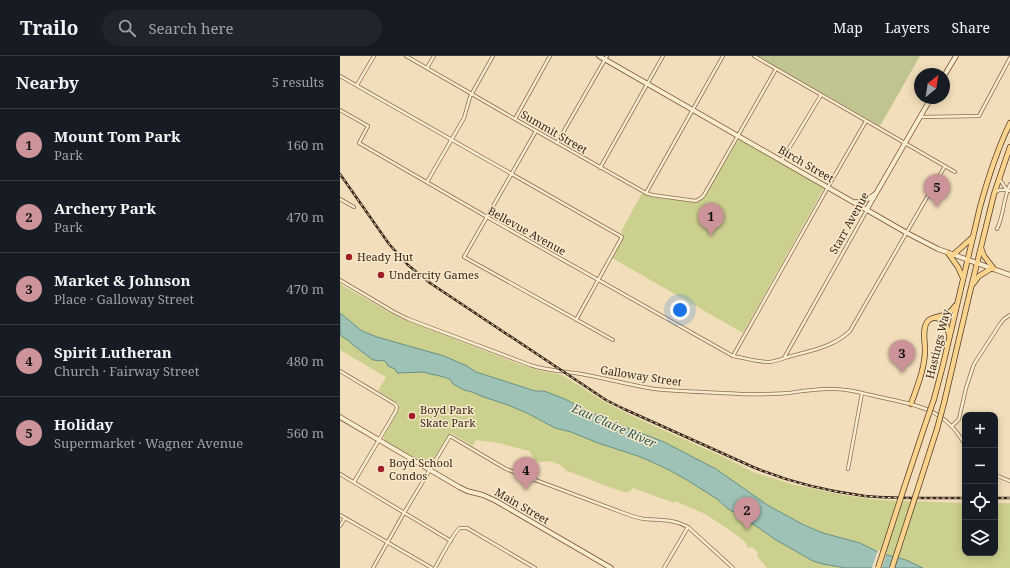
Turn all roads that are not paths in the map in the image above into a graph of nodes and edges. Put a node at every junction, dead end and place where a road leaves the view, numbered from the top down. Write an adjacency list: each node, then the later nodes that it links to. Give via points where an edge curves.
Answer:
1 (374, 56): 18 (street)
2 (406, 56): 13 (street, Summit Street)
3 (434, 56): 13 (street)
4 (493, 56): 19 (street)
5 (550, 56): 25 (street)
6 (599, 56): 11 (main road, Birch Street)
7 (663, 56): 17 (street)
8 (723, 56): 22 (street)
9 (754, 56): 15 (street)
10 (956, 56): 14 (main road)
11 (606, 58): 17 (main road, Birch Street); 31 (street)
12 (1010, 58): 24 (street, via 979,116)
13 (427, 68): 19 (street, Summit Street)
14 (949, 68)
15 (776, 69): 20 (street); 29 (street)
16 (340, 76): 18 (street)
17 (647, 83): 22 (main road, Birch Street); 36 (street)
18 (357, 85): 30 (street)
19 (471, 94): 25 (street, Summit Street); 30 (street, via 464,118)
20 (821, 95): 26 (street); 34 (street)
21 (928, 104): 24 (main road, Starr Avenue)
22 (693, 109): 29 (main road, Birch Street); 44 (street)
23 (340, 110): 40 (street, Bellevue Avenue, via 368,126 359,143)
24 (920, 117): 32 (main road, Starr Avenue)
25 (515, 119): 28 (street, Summit Street)
26 (866, 121): 32 (street); 42 (street)
27 (1010, 123): 54 (main road, Hastings Way, via 987,182)
28 (536, 131): 31 (street, Summit Street); 38 (street)
29 (738, 135): 34 (main road, Birch Street); 44 (street, Summit Street, via 701,198 696,201)
30 (452, 140): 38 (street); 40 (street)
31 (557, 143): 36 (street, Summit Street)
32 (905, 144): 35 (street); 45 (main road, Starr Avenue)
33 (1010, 147): 39 (main road, Hastings Way)
34 (782, 160): 42 (main road, Birch Street)
35 (945, 166): 37 (street); 53 (street, Bellevue Avenue)
36 (600, 168): 44 (street, Summit Street)
37 (955, 172)
38 (511, 174): 51 (street); 62 (street, via 622,237)
39 (999, 179): 43 (street); 46 (main road, Hastings Way)
40 (427, 182): 51 (street, Bellevue Avenue)
41 (1010, 184): 43 (street)
42 (828, 187): 48 (main road, Birch Street); 71 (street)
43 (1009, 191): 46 (street, via 999,190); 52 (street)
44 (646, 192)
45 (877, 193): 48 (main road, via 865,201); 50 (main road, Starr Avenue)
46 (994, 194): 55 (main road, Hastings Way)
47 (340, 199): 49 (street)
48 (853, 201): 50 (main road, Birch Street)
49 (354, 207)
50 (867, 209): 53 (main road, Birch Street); 72 (street, Starr Avenue)
51 (487, 217): 62 (street, Bellevue Avenue); 68 (street, via 464,257)
52 (997, 229)
53 (907, 233): 56 (main road, Birch Street); 72 (street, Bellevue Avenue, via 850,332 820,348)
54 (973, 237): 56 (main road); 57 (main road, Hastings Way)
55 (981, 248): 58 (main road, Hastings Way); 59 (main road)
56 (951, 254): 57 (main road, Birch Street); 61 (main road)
57 (968, 260): 58 (main road, Birch Street); 61 (main road, Hastings Way)
58 (977, 263): 59 (main road, Birch Street); 64 (main road, Hastings Way)
59 (993, 269): 60 (main road, Birch Street); 64 (main road, via 979,276)
60 (1010, 275)
61 (963, 278): 65 (main road, Hastings Way)
62 (598, 279): 68 (street); 71 (street, Bellevue Avenue)
63 (340, 280): 74 (street, Galloway Street, via 408,319 543,369 642,387 680,391 769,394 829,389)
64 (971, 287): 100 (main road, Hastings Way, bridge, via 937,429)
65 (957, 302): 67 (main road, via 952,311); 69 (main road, Hastings Way)
66 (1010, 315): 77 (street, via 1000,324 974,364 959,419)
67 (936, 318): 69 (main road, via 940,318 945,324); 75 (main road, via 928,320 924,329 925,359)
68 (576, 320): 70 (street)
69 (950, 336): 99 (main road, Hastings Way, bridge, via 934,399)
70 (613, 340)
71 (733, 356): 72 (street, Bellevue Avenue, via 772,362)
72 (784, 358)
73 (340, 371): 79 (street, via 397,407)
74 (862, 393): 75 (street, Galloway Street); 80 (street)
75 (911, 404): 77 (street, Galloway Street, via 934,413)
76 (340, 417): 79 (main road, Main Street)
77 (952, 426): 78 (street, Galloway Street)
78 (962, 439)
79 (379, 440): 81 (main road, Main Street); 85 (street)
80 (848, 469)
81 (430, 470): 86 (street); 90 (street, via 450,436 506,468 629,516 676,522); 96 (main road, Main Street, via 463,489 496,501)
82 (340, 474): 85 (street)
83 (998, 476): 84 (street)
84 (1010, 481)
85 (354, 482): 86 (street)
86 (404, 512): 91 (street); 92 (street)
87 (340, 515): 88 (street)
88 (344, 518): 89 (street); 92 (street)
89 (340, 526)
90 (688, 528): 97 (street); 98 (street)
91 (451, 541): 94 (street); 95 (street, via 458,530 467,528)
92 (388, 543): 93 (street); 94 (street)
93 (373, 568)
94 (434, 568)
95 (535, 568)
96 (611, 568)
97 (664, 568)
98 (733, 568)
99 (878, 568)
100 (892, 568)

